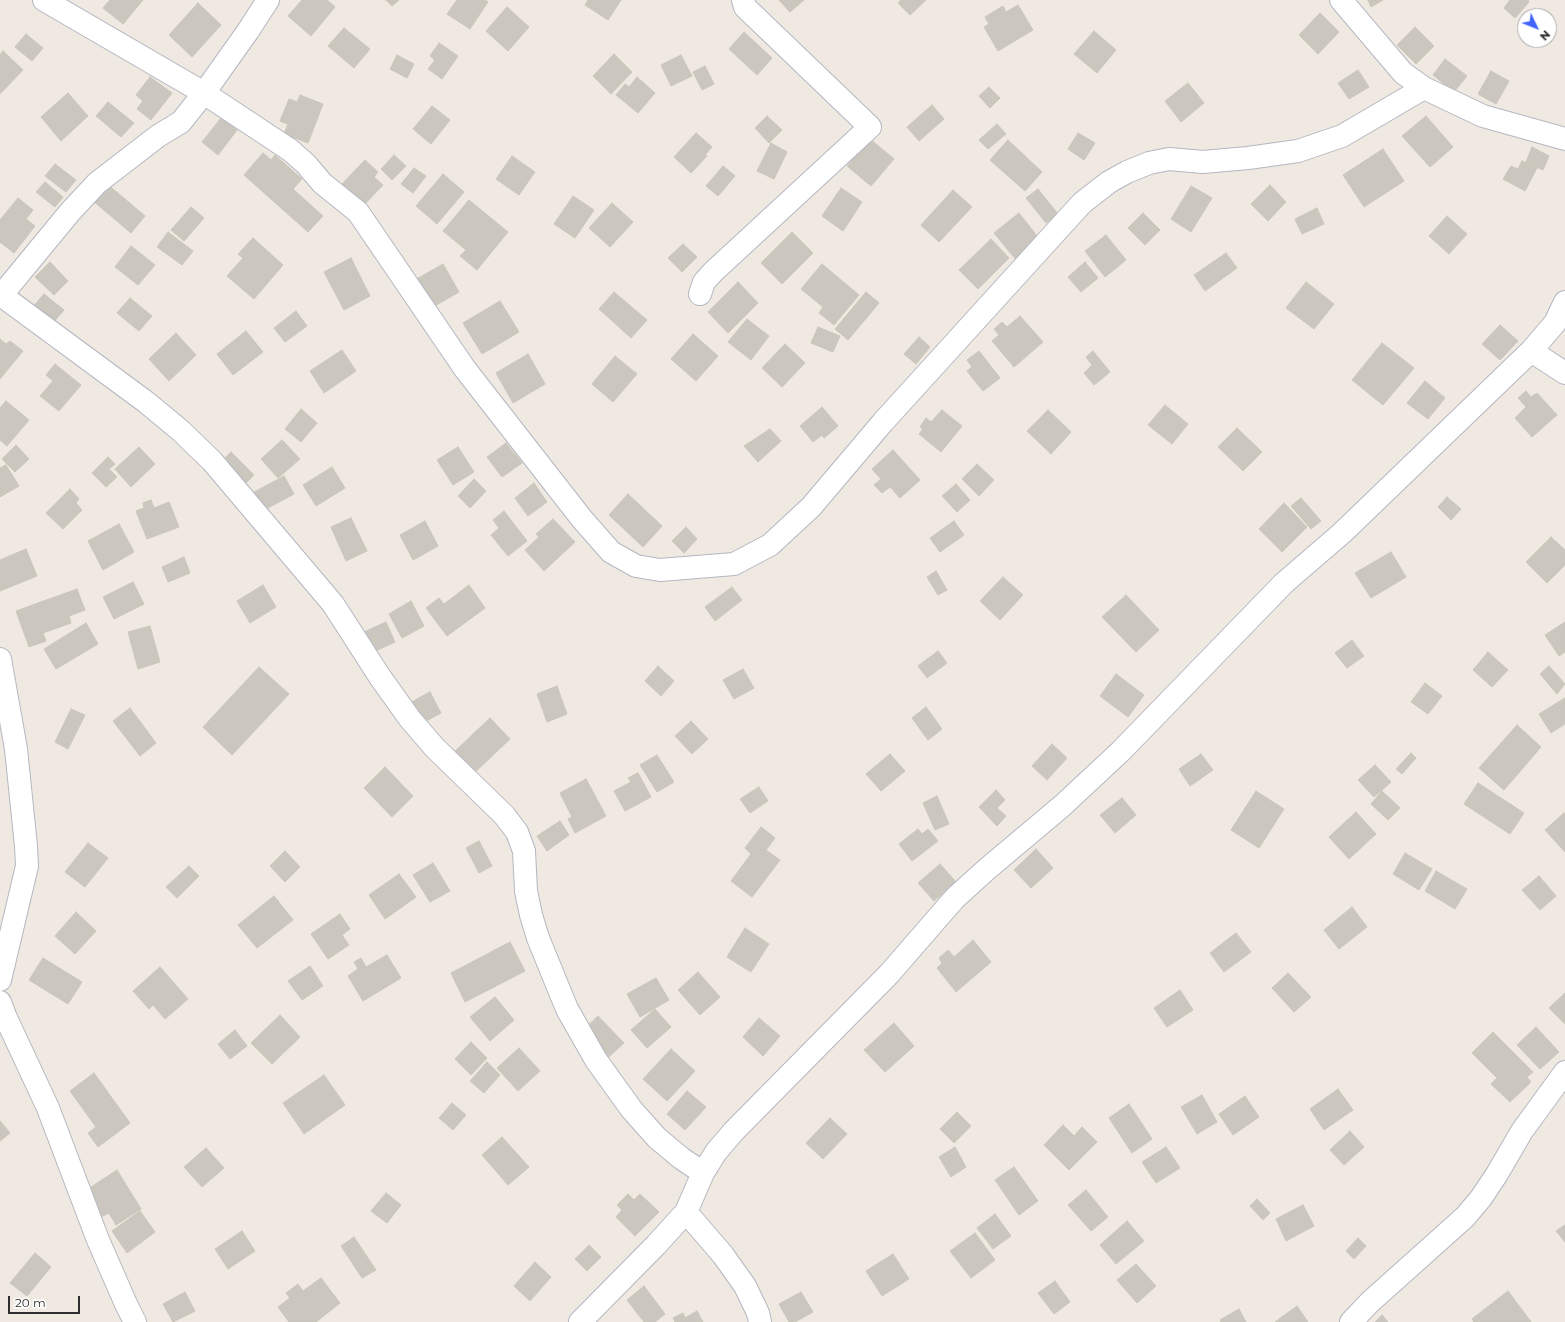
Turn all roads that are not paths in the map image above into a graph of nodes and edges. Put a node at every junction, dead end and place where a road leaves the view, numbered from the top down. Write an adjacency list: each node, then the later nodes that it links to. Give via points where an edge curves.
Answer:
1 (44, 0): 6 (street)
2 (268, 0): 6 (street)
3 (743, 0): 8 (street, via 745,7 870,127 713,272 704,282)
4 (1341, 0): 5 (street, via 1403,73)
5 (1424, 88): 6 (street, via 1342,136 1298,151 1203,162 1169,159 1142,166 1109,182 1082,203 883,422 810,507 770,545 734,564 660,570 636,566 611,552 582,519 465,369 358,212 322,183 290,150); 7 (street, via 1483,116)
6 (204, 93): 9 (street, via 181,122 97,183)
7 (1565, 139)
8 (700, 294)
9 (1, 296): 17 (street, via 146,402 212,461 333,604 410,719 518,832 524,850 526,891 531,915 567,1009 596,1060 632,1110 657,1138)
10 (1565, 302): 11 (street, via 1555,322)
11 (1531, 351): 12 (street); 17 (street, via 1342,533 1284,583 1121,750 1062,806 956,898 889,974 734,1131)
12 (1565, 373)
13 (0, 659): 14 (street, via 16,749 27,866)
14 (0, 980)
15 (0, 1002): 19 (street, via 48,1108 98,1240)
16 (1565, 1072): 22 (street, via 1522,1131 1481,1198 1465,1217)
17 (702, 1173): 18 (street)
18 (686, 1212): 20 (street); 21 (street, via 723,1255 744,1286)
19 (135, 1322)
20 (580, 1322)
21 (760, 1322)
22 (1351, 1322)

